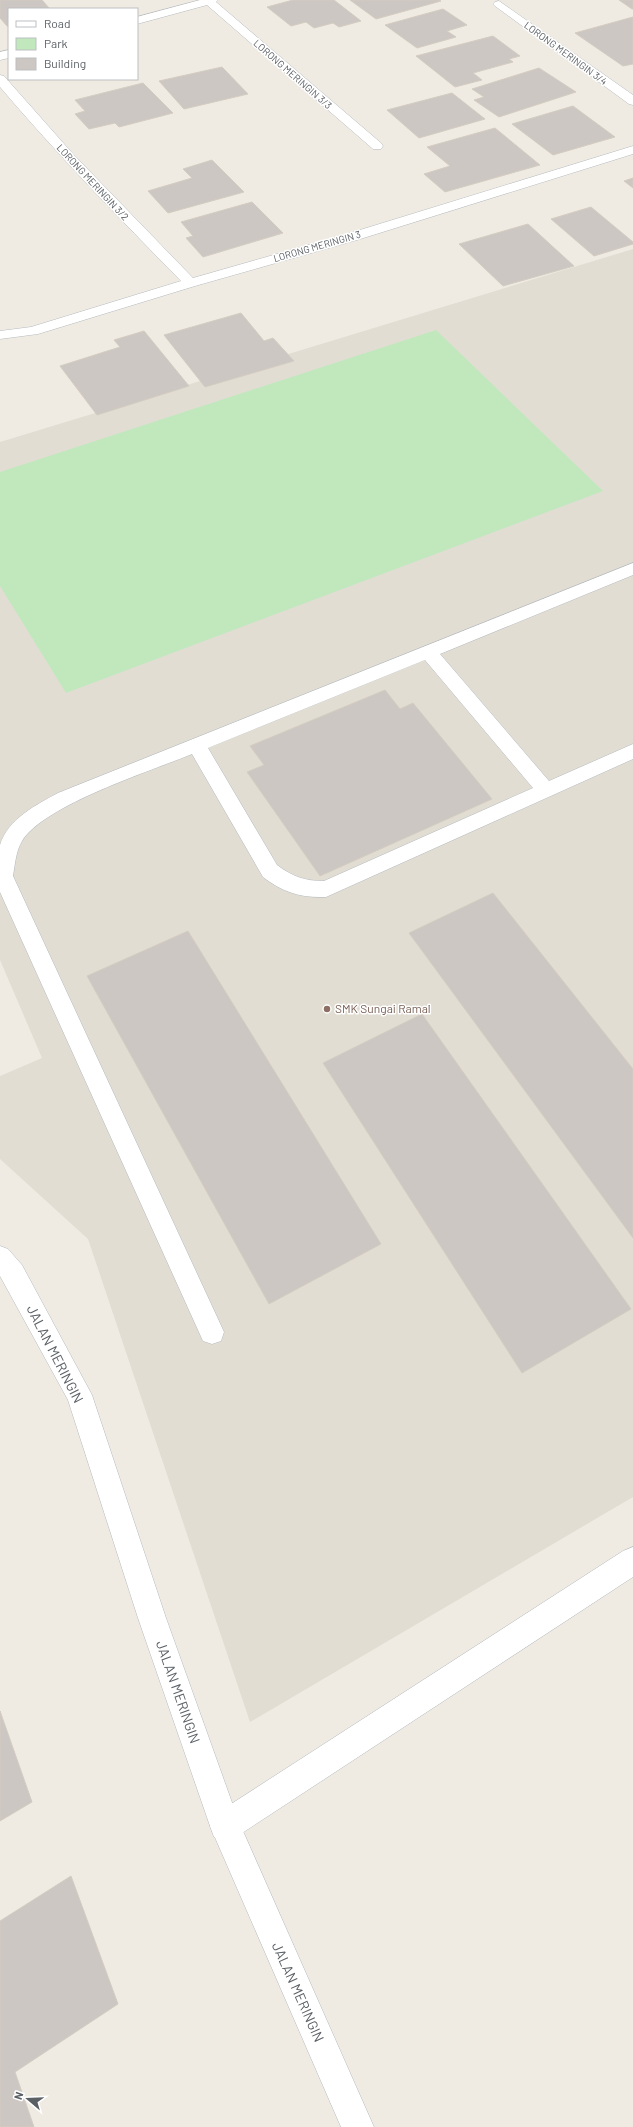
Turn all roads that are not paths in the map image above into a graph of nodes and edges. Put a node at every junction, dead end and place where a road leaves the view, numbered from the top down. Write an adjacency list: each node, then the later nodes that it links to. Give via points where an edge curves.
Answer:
1 (210, 0): 3 (street); 6 (street, LORONG MERINGIN 3/3)
2 (499, 4): 5 (street, LORONG MERINGIN 3/4)
3 (138, 21)
4 (0, 79): 8 (street, LORONG MERINGIN 3/2, via 111,202)
5 (633, 101)
6 (377, 146)
7 (633, 150): 8 (street, LORONG MERINGIN 3, via 352,237)
8 (190, 282): 9 (street, LORONG MERINGIN 3, via 33,331)
9 (0, 335)
10 (633, 568): 11 (street)
11 (428, 651): 12 (street); 14 (street)
12 (196, 744): 14 (street, via 270,871 286,884 307,890 326,889); 16 (street, via 64,798 36,813 15,833 5,855 3,876)
13 (633, 751): 14 (street)
14 (546, 790)
15 (0, 1257): 18 (street, JALAN MERINGIN, via 13,1273 79,1395 152,1618)
16 (212, 1332)
17 (633, 1561): 18 (street)
18 (225, 1826): 19 (street, JALAN MERINGIN)
19 (358, 2127)

